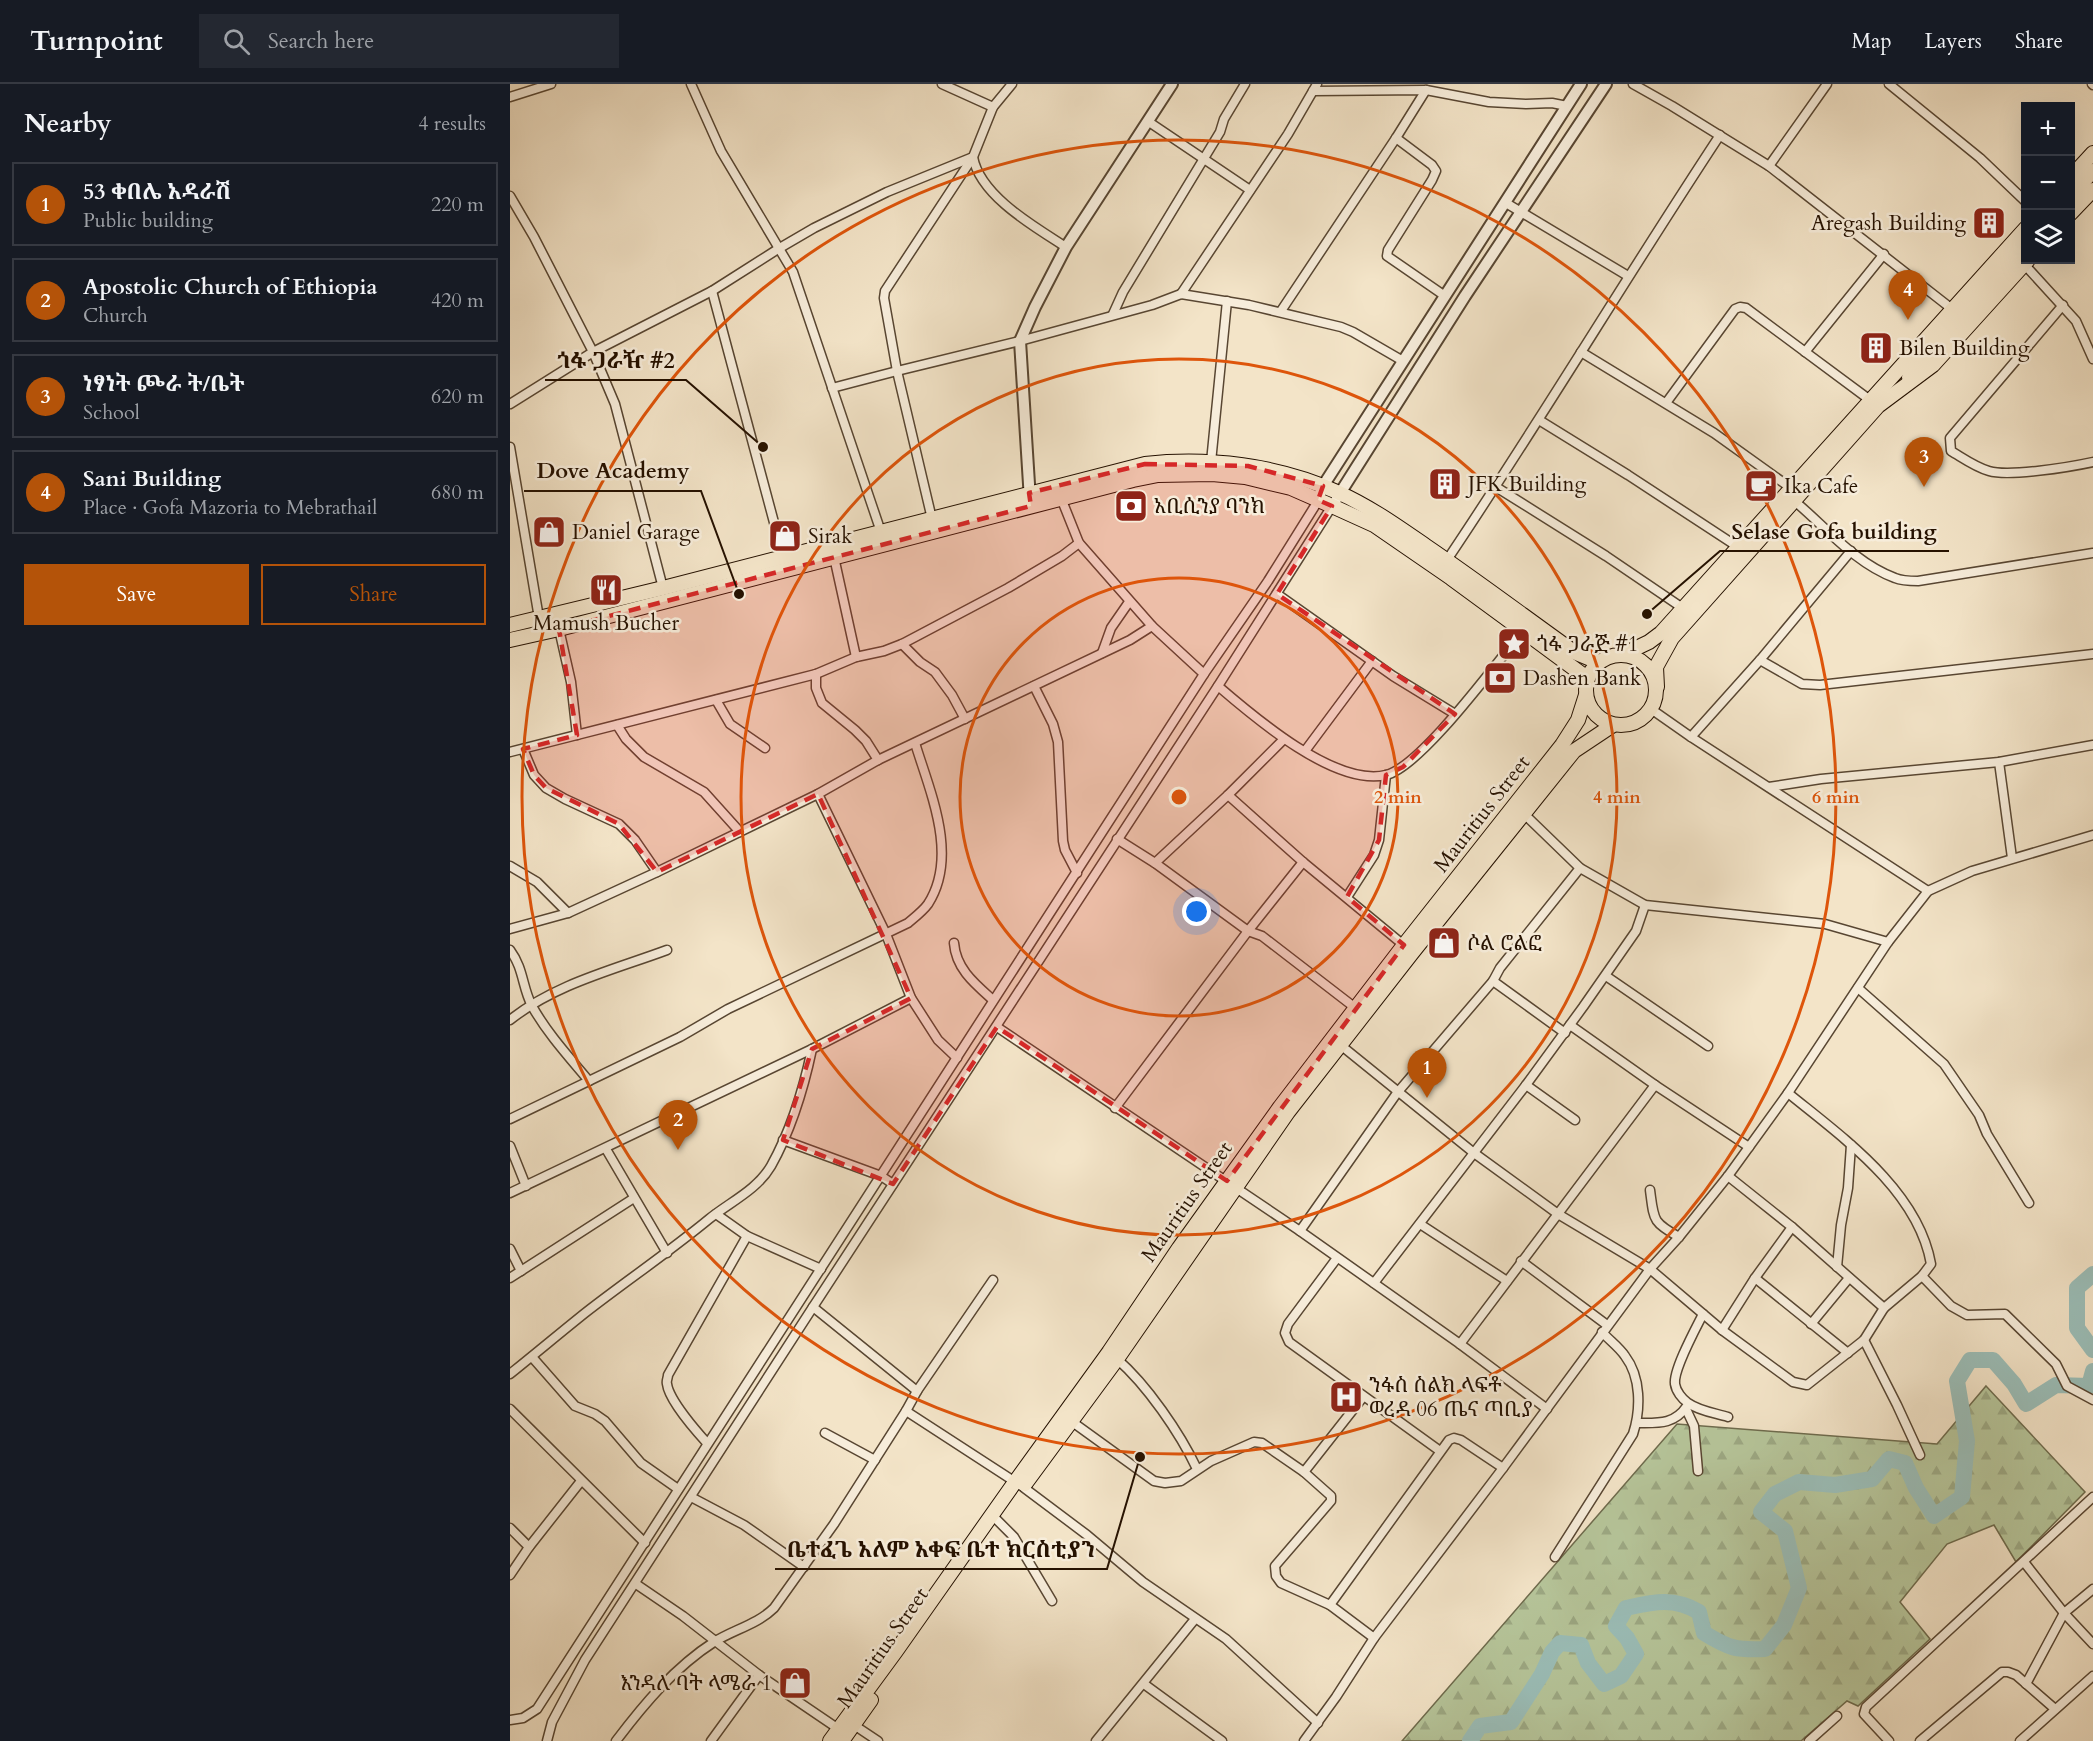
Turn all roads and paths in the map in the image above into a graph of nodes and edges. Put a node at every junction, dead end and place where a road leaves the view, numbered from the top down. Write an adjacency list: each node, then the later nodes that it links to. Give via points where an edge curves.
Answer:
1 (551, 84): 14 (street)
2 (691, 84): 36 (street, via 721,151)
3 (942, 84): 15 (street)
4 (1012, 84): 15 (street)
5 (1172, 84): 17 (street)
6 (1245, 84): 22 (street)
7 (1581, 84): 16 (street)
8 (1606, 84): 33 (street)
9 (1633, 84): 18 (street)
10 (1827, 84): 23 (street)
11 (1889, 84): 30 (street, via 1980,158)
12 (1315, 88): 13 (street); 26 (street)
13 (1426, 90): 16 (street, via 1490,102); 19 (street)
14 (510, 97)
15 (993, 106): 21 (street)
16 (1567, 106): 31 (street)
17 (1149, 122): 22 (street); 35 (street)
18 (1719, 135): 23 (street); 41 (street)
19 (1396, 138): 44 (street, via 1436,171 1387,256); 48 (street)
20 (2093, 153): 25 (main road)
21 (974, 157): 35 (street, via 975,170 997,197); 36 (street, via 887,192); 56 (street, via 885,291)
22 (1204, 160): 26 (street); 49 (street)
23 (1769, 166): 38 (street)
24 (2093, 171): 27 (main road)
25 (2075, 173)
26 (1250, 190): 43 (street)
27 (2075, 191)
28 (2092, 193): 32 (main road)
29 (510, 196): 51 (street)
30 (2021, 198)
31 (1506, 203): 33 (street); 44 (street)
32 (2074, 210)
33 (1520, 212): 41 (street); 68 (street)
34 (2021, 232): 47 (main road)
35 (1066, 247): 50 (street)
36 (778, 249): 42 (street); 57 (street, via 793,272)
37 (2021, 250): 58 (main road)
38 (1884, 254): 47 (street); 53 (street)
39 (2024, 264): 58 (main road, via 1933,365)
40 (2028, 264): 46 (street)
41 (1628, 276): 52 (street)
42 (712, 291): 51 (street); 80 (street)
43 (1181, 294): 45 (street); 49 (street)
44 (1445, 296): 55 (street)
45 (1227, 301): 48 (street); 64 (street)
46 (2063, 305): 54 (street, via 2076,321); 65 (street, via 1950,438 1949,445 1951,451 1991,472)
47 (1952, 309): 58 (main road)
48 (1281, 311): 55 (street, via 1353,332)
49 (1113, 314): 50 (street)
50 (1020, 341): 56 (street); 71 (street)
51 (593, 352): 61 (street); 83 (street, via 615,404)
52 (1581, 352): 59 (street); 62 (street)
53 (1805, 352): 59 (street, via 1740,307); 60 (street)
54 (2093, 358)
55 (1402, 361): 66 (street)
56 (897, 370): 57 (street); 74 (street)
57 (832, 388): 75 (street)
58 (1891, 388): 60 (main road)
59 (1666, 403): 69 (street, via 1714,433)
60 (1875, 403): 69 (main road)
61 (510, 404)
62 (1539, 420): 67 (street); 77 (street)
63 (510, 447): 87 (street)
64 (1211, 462): 66 (main road, via 1248,466); 71 (main road, via 1145,464)
65 (2093, 462)
66 (1323, 486): 68 (main road); 72 (street)
67 (1496, 487): 82 (street); 86 (street)
68 (1340, 493): 73 (street); 82 (main road)
69 (1793, 495): 77 (main road); 78 (street)
70 (1061, 498): 71 (main road); 72 (main road, via 1158,475 1212,474 1291,488); 76 (street)
71 (1030, 500): 74 (main road); 81 (main road)
72 (1318, 501): 73 (main road); 102 (street)
73 (1332, 506): 84 (street); 91 (main road, via 1374,525)
74 (932, 519): 75 (main road)
75 (881, 532): 80 (main road)
76 (1079, 543): 85 (street); 93 (street, via 1008,588)
77 (1742, 551): 86 (main road)
78 (1851, 551): 79 (street, via 1882,573 1918,581); 98 (street)
79 (2093, 553)
80 (783, 556): 83 (main road)
81 (834, 557): 90 (main road); 97 (street)
82 (1447, 560): 100 (main road, via 1574,652)
83 (663, 588): 87 (main road)
84 (1277, 594): 99 (street); 105 (street)
85 (1129, 602): 89 (street); 94 (street, via 1111,628)
86 (1688, 612): 95 (main road, via 1649,642); 106 (main road, via 1656,666)
87 (538, 618): 88 (main road)
88 (510, 625)
89 (1152, 626): 94 (street); 102 (street)
90 (559, 629): 92 (main road); 114 (street)
91 (1522, 631): 103 (main road); 110 (street)
92 (510, 640)
93 (903, 644): 97 (street); 111 (street, via 935,672)
94 (1102, 652): 104 (street)
95 (1624, 654): 100 (main road); 106 (main road, via 1647,665)
96 (2093, 654): 98 (street, via 1820,685 1802,684)
97 (856, 657): 101 (street)
98 (1760, 660): 115 (street)
99 (1372, 661): 110 (street); 121 (street)
100 (1598, 662): 103 (main road)
101 (816, 674): 108 (street); 123 (street, via 822,703 866,741)
102 (1204, 674): 139 (street)
103 (1587, 678): 107 (main road)
104 (1034, 686): 111 (street); 139 (street, via 1058,742 1063,841)
105 (1218, 686): 116 (street); 132 (street)
106 (1657, 687): 109 (main road)
107 (1586, 695): 113 (main road, via 1595,714); 129 (main road, Mauritius Street, via 1578,720)
108 (716, 700): 112 (street); 120 (street, via 730,724)
109 (1652, 709): 113 (main road, via 1635,723); 115 (street)
110 (1455, 714): 125 (street, via 1403,767)
111 (965, 719): 117 (street)
112 (617, 725): 114 (street); 130 (street, via 644,757 704,792)
113 (1613, 725): 129 (main road, Mauritius Street, via 1574,751)
114 (577, 735): 119 (street)
115 (1691, 736): 126 (street)
116 (1284, 739): 121 (street); 128 (street)
117 (915, 743): 123 (street); 146 (street, via 941,836 943,860 935,890 923,910)
118 (2093, 745): 124 (street)
119 (523, 748): 122 (street); 138 (street, via 534,776 546,788 619,824)
120 (765, 748)
121 (1305, 751): 125 (street, via 1333,767 1362,776)
122 (510, 752)
123 (878, 760): 127 (street)
124 (1999, 762): 126 (street); 133 (street)
125 (1386, 776): 141 (street, via 1379,840)
126 (1769, 787): 140 (street)
127 (818, 794): 130 (street); 146 (street)
128 (1228, 795): 134 (street); 135 (street)
129 (1519, 810): 137 (street); 149 (main road, Mauritius Street)
130 (740, 831): 138 (street)
131 (2093, 835): 133 (street)
132 (1117, 839): 135 (street); 161 (street)
133 (2012, 858): 140 (street)
134 (1303, 862): 141 (street); 145 (street)
135 (1155, 863): 145 (street)
136 (510, 866): 143 (street, via 537,882)
137 (1580, 868): 142 (street); 153 (street)
138 (657, 872): 143 (street)
139 (1077, 873): 156 (street)
140 (1928, 891): 147 (street)
141 (1347, 897): 149 (street)
142 (1645, 905): 147 (street, via 1825,924); 152 (street, via 1636,931)
143 (568, 913): 144 (street)
144 (510, 929)
145 (1248, 931): 158 (street, via 1262,936); 172 (street)
146 (886, 934): 155 (street); 167 (street)
147 (1888, 942): 154 (street)
148 (954, 943): 156 (street, via 965,972)
149 (1408, 949): 158 (main road, Mauritius Street)
150 (510, 950): 157 (street, via 518,961)
151 (667, 950): 157 (street, via 555,991)
152 (1606, 976): 160 (street); 164 (street)
153 (1493, 981): 162 (street); 170 (street)
154 (1858, 988): 171 (street); 189 (street, via 1944,1064)
155 (911, 998): 165 (street); 166 (street, via 938,1040)
156 (993, 1000): 166 (street)
157 (531, 1004): 159 (street); 167 (street)
158 (1360, 1011): 163 (main road, Mauritius Street)
159 (510, 1020)
160 (1570, 1025): 162 (street); 169 (street)
161 (997, 1027): 172 (street); 183 (street)
162 (1565, 1033): 168 (street)
163 (1336, 1041): 170 (street); 184 (main road, Mauritius Street)
164 (1708, 1046)
165 (812, 1049): 175 (street, via 807,1076); 179 (street)
166 (957, 1058): 181 (street)
167 (589, 1081): 173 (street)
168 (1526, 1085): 174 (street); 180 (street)
169 (1655, 1086): 178 (street); 191 (street)
170 (1397, 1093): 180 (street); 194 (street)
171 (1788, 1093): 176 (street); 178 (street)
172 (1115, 1108): 184 (street)
173 (510, 1119)
174 (1575, 1120)
175 (783, 1140): 181 (street); 190 (street, via 770,1167 756,1183)
176 (1851, 1145): 201 (street); 205 (street, via 1896,1191 1918,1224 1931,1264)
177 (510, 1146): 185 (street)
178 (1749, 1147): 182 (street)
179 (606, 1149): 185 (street); 188 (street)
180 (1474, 1153): 191 (street); 192 (street)
181 (881, 1176): 183 (street); 202 (street)
182 (1728, 1176): 193 (street); 196 (street)
183 (894, 1184): 212 (street)
184 (1231, 1184): 194 (street); 222 (main road, Mauritius Street); 244 (main road, Mauritius Street)
185 (526, 1186): 187 (street)
186 (1650, 1190): 196 (street, via 1654,1220)
187 (510, 1193)
188 (634, 1198): 198 (street); 204 (street)
189 (2030, 1203)
190 (716, 1214): 195 (street); 198 (street)
191 (1558, 1214): 200 (street); 203 (street)
192 (1420, 1224): 210 (street); 211 (street)
193 (1792, 1227): 201 (street); 207 (street)
194 (1300, 1231): 199 (street)
195 (747, 1236): 202 (street); 235 (street, via 668,1375 672,1394)
196 (1679, 1237): 203 (street)
197 (510, 1249): 204 (street)
198 (667, 1253): 221 (street)
199 (1337, 1258): 211 (street); 225 (street, via 1285,1333 1289,1342)
200 (1521, 1261): 210 (street); 216 (street)
201 (1837, 1268): 208 (street)
202 (821, 1269): 235 (street)
203 (1650, 1269): 214 (street); 216 (street)
204 (521, 1271): 206 (street)
205 (1922, 1276): 213 (street); 226 (street, via 1951,1306 1967,1315 2006,1314 2056,1364 2067,1386)
206 (510, 1278)
207 (1755, 1278): 215 (street); 217 (street)
208 (1849, 1278): 213 (street); 215 (street)
209 (993, 1280): 224 (street)
210 (1507, 1281): 219 (street)
211 (1374, 1283): 219 (street)
212 (813, 1307): 224 (street); 246 (street)
213 (1884, 1308): 218 (street)
214 (1703, 1314): 217 (street); 227 (street, via 1674,1383)
215 (1811, 1324): 220 (street)
216 (1604, 1329): 229 (street); 233 (street, via 1632,1366 1639,1401)
217 (1722, 1330): 220 (street, via 1800,1384 1813,1382)
218 (1864, 1340): 220 (street); 237 (street)
219 (1460, 1344): 229 (street)
220 (1848, 1353)
221 (532, 1357): 223 (street); 245 (street, via 575,1406 605,1421 641,1463)
222 (1117, 1359): 232 (main road, Mauritius Street); 240 (street, via 1180,1436)
223 (510, 1374)
224 (916, 1391): 230 (street)
225 (1363, 1397): 236 (street); 242 (street)
226 (2093, 1401)
227 (1687, 1406): 231 (street); 233 (street, via 1672,1421); 241 (street, via 1694,1426)
228 (510, 1409): 243 (street)
229 (1547, 1409): 239 (street)
230 (906, 1411): 238 (street); 244 (street)
231 (1728, 1416)
232 (1071, 1421): 240 (street, via 1154,1481 1181,1481); 244 (main road, Mauritius Street)
233 (1637, 1423): 254 (street)
234 (825, 1432): 238 (street)
235 (707, 1443): 245 (street)
236 (1440, 1451): 239 (street, via 1454,1438); 261 (street)
237 (1920, 1455)
238 (875, 1460): 256 (street)
239 (1503, 1468): 264 (street)
240 (1197, 1469): 242 (street, via 1254,1442 1262,1443)
241 (1698, 1470)
242 (1305, 1472): 261 (street, via 1331,1496 1331,1501 1275,1566 1275,1571 1281,1583)
243 (581, 1481): 252 (street); 253 (street)
244 (1019, 1484): 248 (main road, Mauritius Street); 263 (street)
245 (678, 1490): 249 (street)
246 (691, 1497): 250 (street); 256 (street, via 744,1525)
247 (2093, 1497): 255 (street)
248 (996, 1518): 260 (street, via 1014,1537); 275 (main road, Mauritius Street, via 903,1642)
249 (660, 1519): 250 (street); 252 (street)
250 (672, 1526): 258 (street)
251 (510, 1528): 253 (street)
252 (645, 1543): 273 (street, via 537,1709 523,1718)
253 (529, 1547): 257 (street)
254 (1555, 1557)
255 (2024, 1562): 262 (street); 285 (street, via 1866,1707 1864,1713)
256 (804, 1567): 265 (street, via 769,1613)
257 (510, 1575)
258 (636, 1584): 265 (street); 276 (street, via 585,1660 552,1722)
259 (2093, 1589): 262 (street)
260 (1052, 1601)
261 (1330, 1605): 264 (street)
262 (2064, 1613): 266 (street); 270 (street)
263 (1196, 1619): 269 (street); 274 (street, via 1226,1639)
264 (1374, 1638): 274 (street)
265 (715, 1641): 267 (street); 277 (street, via 678,1670)
266 (2093, 1644)
267 (759, 1675): 275 (street); 278 (street)
268 (2093, 1676): 271 (street)
269 (1144, 1684): 281 (street); 282 (street)
270 (2026, 1684): 271 (street); 286 (street, via 2016,1675 2002,1672)
271 (2055, 1709): 287 (street)
272 (1837, 1716): 284 (street)
273 (510, 1719)
274 (1318, 1723): 283 (street)
275 (846, 1730): 279 (main road, Mauritius Street); 280 (street)
276 (547, 1741)
277 (616, 1741)
278 (711, 1741)
279 (830, 1741)
280 (878, 1741)
281 (1096, 1741)
282 (1222, 1741)
283 (1304, 1741)
284 (1809, 1741)
285 (1889, 1741)
286 (1920, 1741)
287 (2020, 1741)

